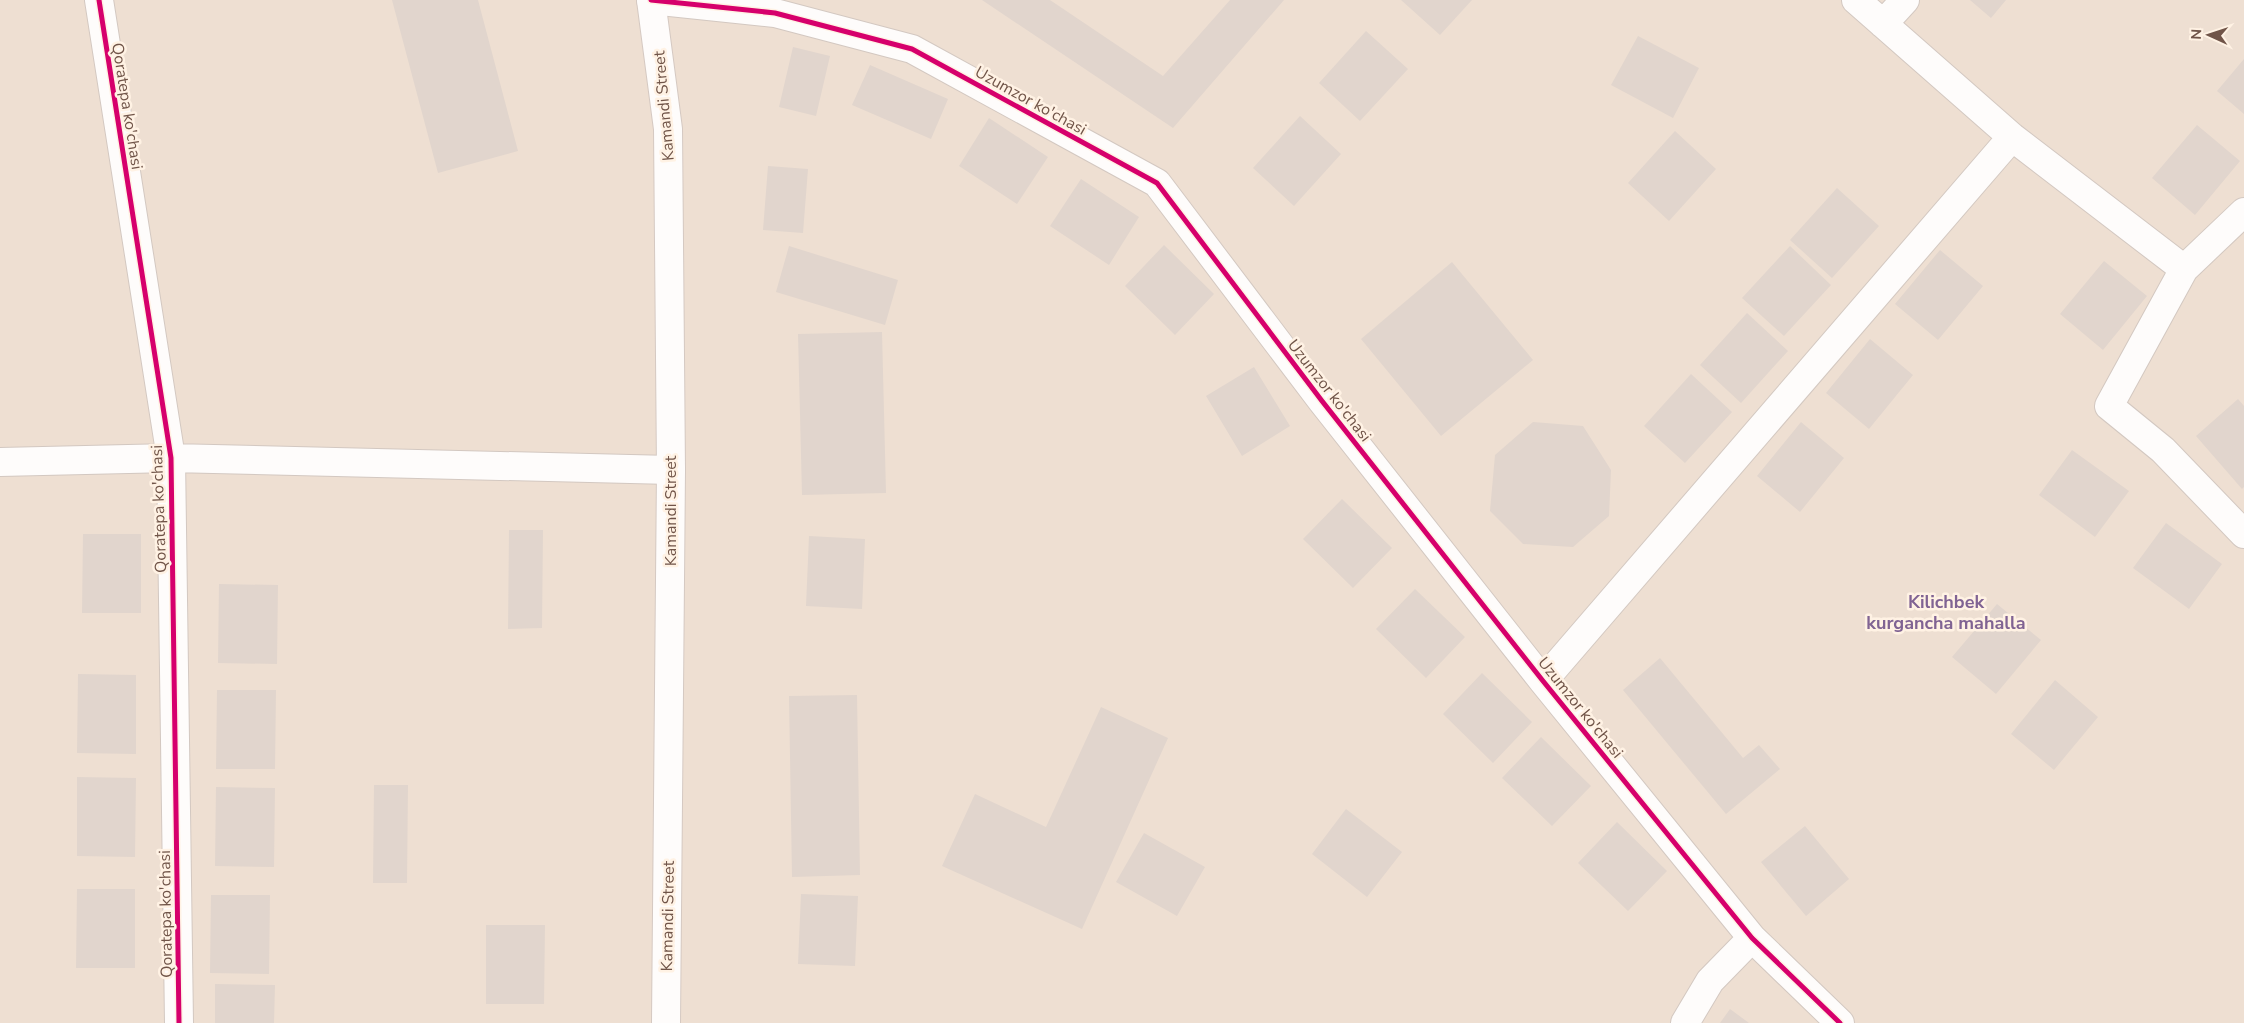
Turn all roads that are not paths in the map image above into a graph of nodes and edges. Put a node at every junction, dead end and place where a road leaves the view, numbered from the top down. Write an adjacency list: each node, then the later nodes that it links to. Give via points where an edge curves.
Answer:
1 (98, 0): 9 (street, Qoratepa ko'chasi)
2 (651, 0): 11 (street, Kamandi Street, via 668,129); 13 (street, Uzumzor ko'chasi, via 774,14 912,49 1157,183 1322,401)
3 (1856, 0): 5 (street)
4 (1905, 0): 5 (street)
5 (1883, 24): 6 (street)
6 (2012, 137): 8 (street); 13 (street)
7 (2244, 212): 8 (street)
8 (2184, 269): 12 (street, via 2109,406 2163,450)
9 (171, 458): 10 (street); 11 (street); 15 (street, Qoratepa ko'chasi)
10 (0, 462)
11 (671, 470): 16 (street, Kamandi Street)
12 (2244, 534)
13 (1543, 681): 14 (street, Uzumzor ko'chasi)
14 (1752, 938): 17 (street, via 1710,981); 18 (street, Uzumzor ko'chasi)
15 (179, 1023)
16 (666, 1023)
17 (1685, 1023)
18 (1840, 1023)

